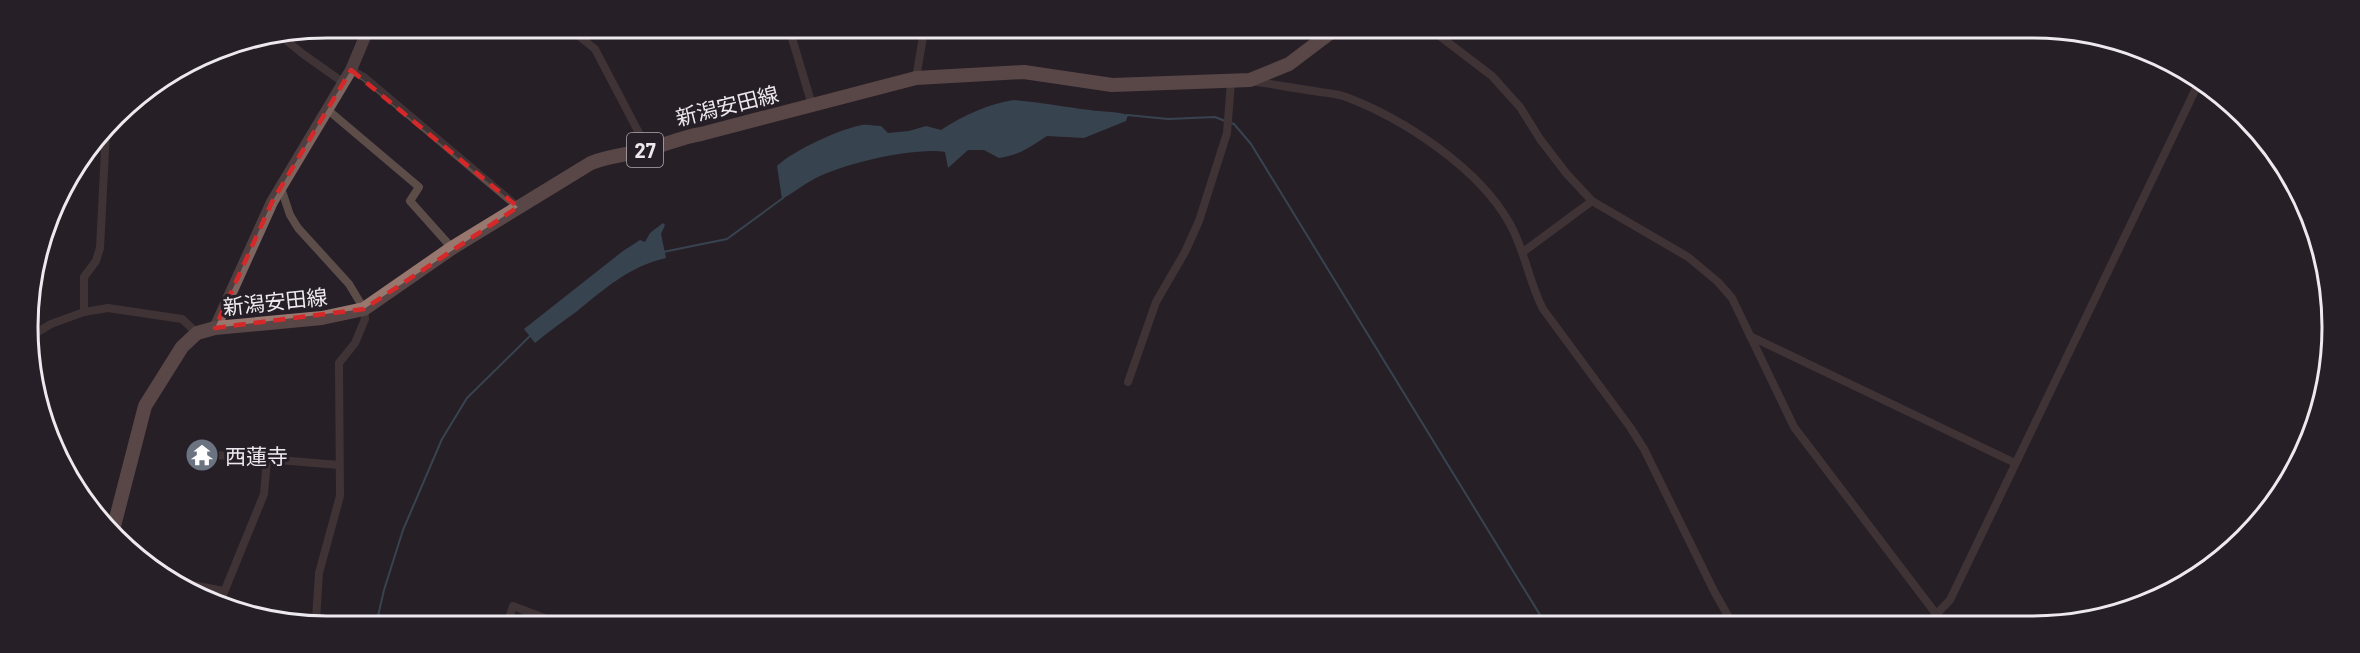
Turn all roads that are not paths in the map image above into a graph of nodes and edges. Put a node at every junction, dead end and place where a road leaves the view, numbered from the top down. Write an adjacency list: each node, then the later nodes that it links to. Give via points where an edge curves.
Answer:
1 (364, 38): 8 (street)
2 (581, 38): 17 (street, via 595,49)
3 (792, 38): 14 (street)
4 (923, 38): 9 (street)
5 (1323, 38): 10 (main road, 新潟安田線 / 27, via 1289,64)
6 (1442, 38): 19 (street, via 1492,76)
7 (286, 40): 12 (street)
8 (351, 70): 12 (street); 20 (street)
9 (916, 78): 11 (main road, 新潟安田線 / 27, via 1024,72 1112,85); 14 (main road, 新潟安田線 / 27)
10 (1250, 81): 11 (main road, 新潟安田線 / 27); 22 (street, via 1344,96 1433,144 1496,203)
11 (1231, 82): 29 (street, via 1227,133 1199,221 1156,302)
12 (344, 83): 15 (street)
13 (2196, 88): 32 (street)
14 (812, 105): 17 (main road, 新潟安田線 / 27, via 681,137)
15 (328, 110): 18 (street); 21 (street, via 419,187 410,201)
16 (106, 140): 24 (street, via 100,248 84,278)
17 (646, 150): 20 (main road, 新潟安田線 / 27, via 611,155 591,163)
18 (281, 188): 23 (street, via 298,228 349,284); 25 (street)
19 (1592, 201): 22 (street); 28 (street, via 1688,257 1719,282 1732,298)
20 (518, 207): 21 (main road, 新潟安田線 / 27)
21 (452, 248): 23 (main road, 新潟安田線 / 27)
22 (1523, 252): 42 (street, via 1543,309 1644,449)
23 (364, 309): 25 (main road, 新潟安田線 / 27, via 322,318); 33 (street, via 355,343 339,363)
24 (84, 312): 26 (street); 27 (street, via 108,308 182,319)
25 (215, 328): 27 (main road, 新潟安田線 / 27)
26 (38, 332)
27 (197, 333): 34 (main road, 新潟安田線, via 182,347 145,406)
28 (1750, 336): 32 (street); 39 (street, via 1794,427)
29 (1128, 382)
30 (216, 455): 31 (street)
31 (267, 459): 33 (street); 36 (street, via 264,494)
32 (2014, 463): 39 (street, via 1950,600)
33 (339, 465): 38 (street, via 340,496 320,573)
34 (116, 524)
35 (200, 586): 36 (street)
36 (224, 591): 37 (street)
37 (222, 596)
38 (316, 615)
39 (1935, 615)
40 (510, 616): 41 (street, via 513,606)
41 (539, 616)
42 (1728, 616)

